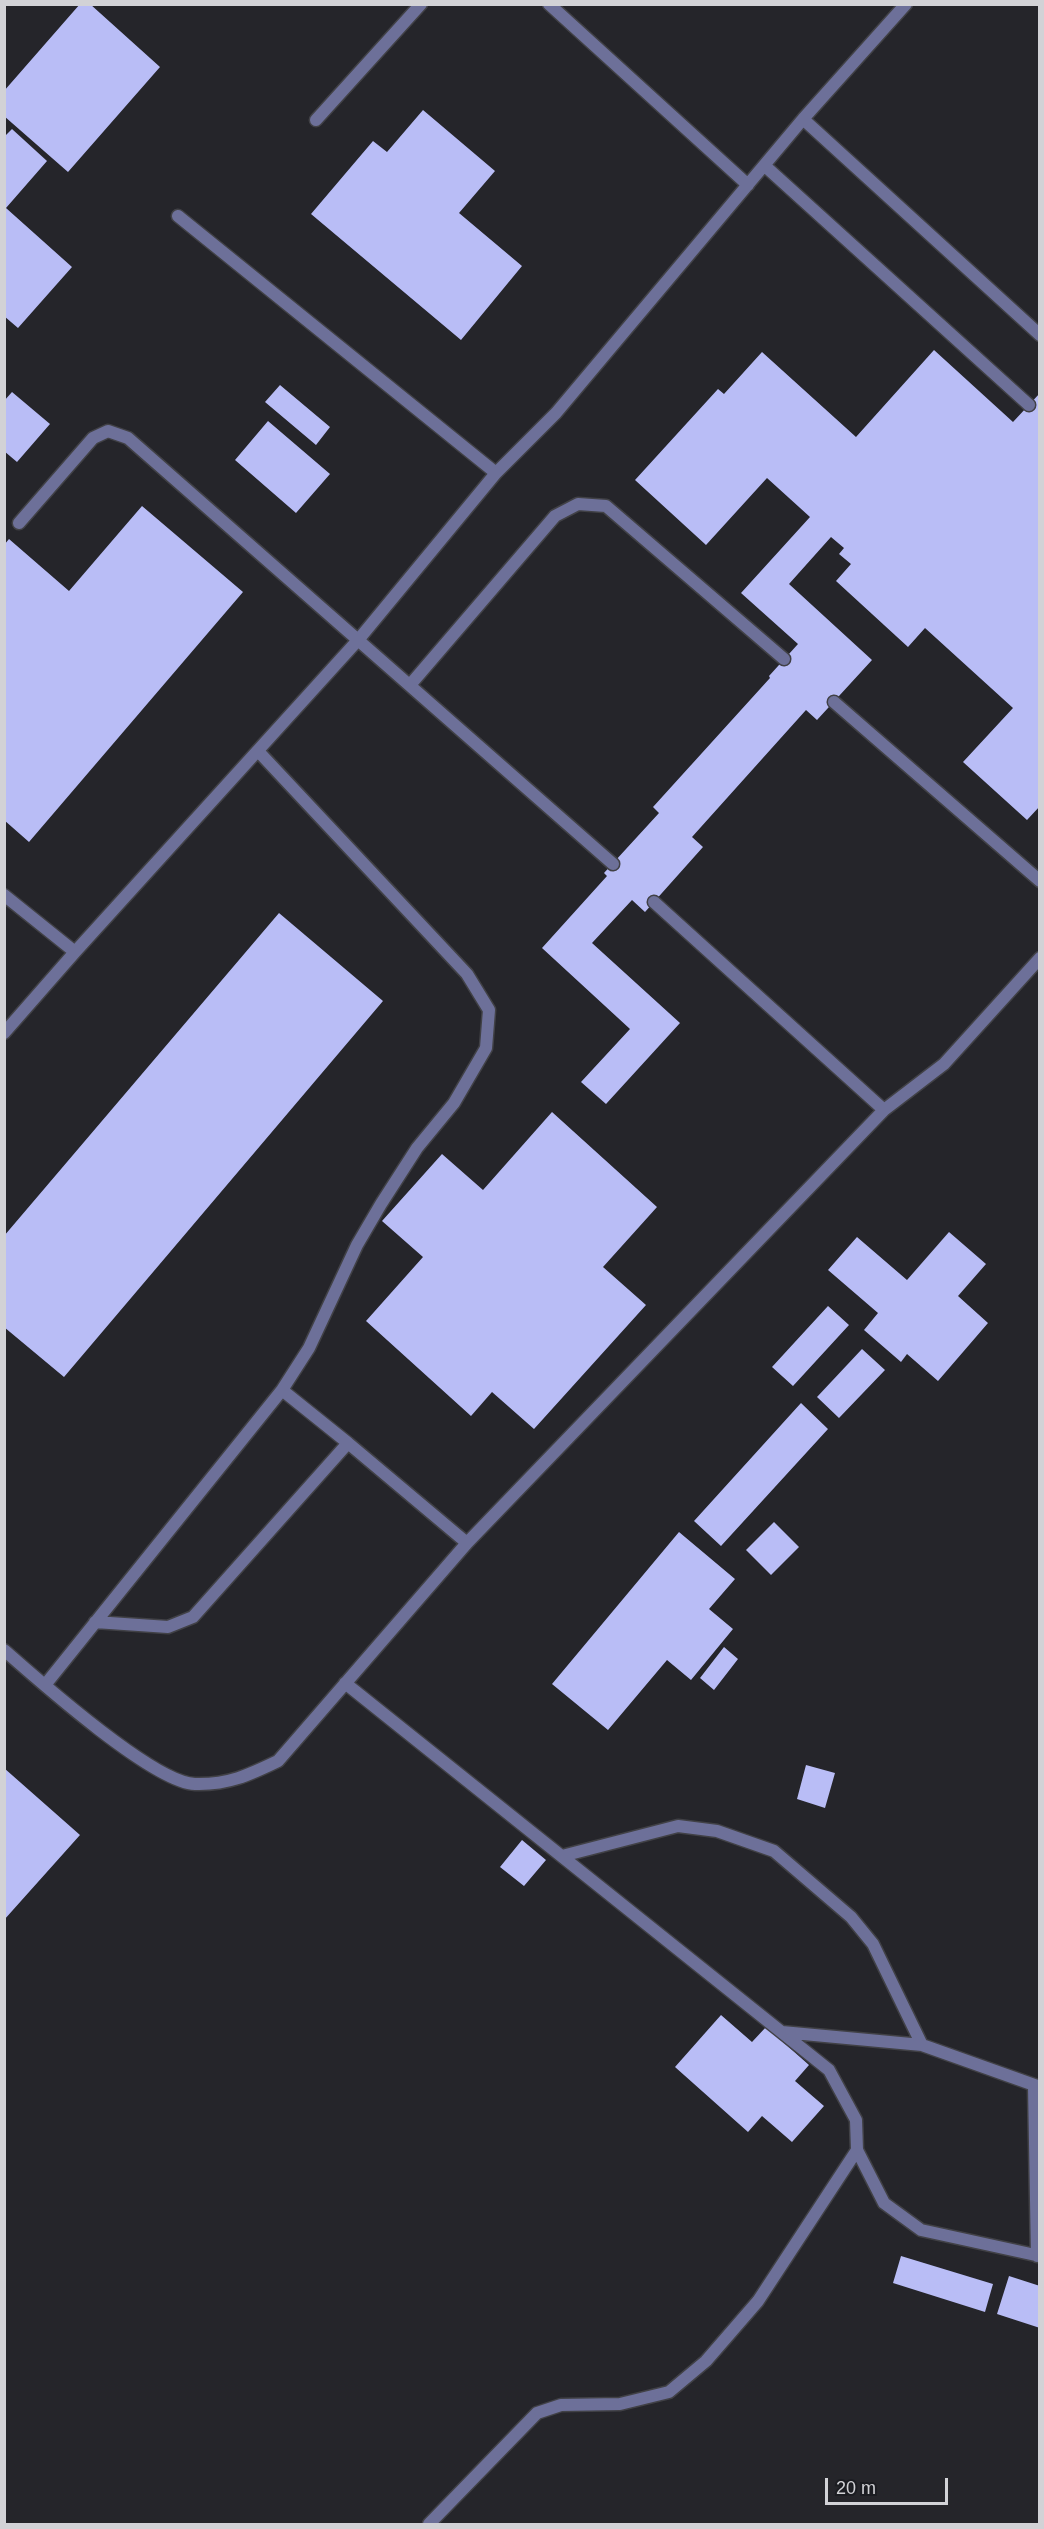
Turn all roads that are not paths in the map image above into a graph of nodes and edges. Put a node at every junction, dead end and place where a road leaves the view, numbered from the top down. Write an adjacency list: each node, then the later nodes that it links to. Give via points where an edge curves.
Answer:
1 (421, 4): 5 (lane)
2 (549, 4): 7 (lane)
3 (906, 4): 4 (lane)
4 (803, 119): 6 (lane); 9 (lane)
5 (316, 120)
6 (765, 166): 7 (lane); 10 (lane)
7 (748, 185): 11 (lane, via 556,413)
8 (178, 216): 11 (lane)
9 (1040, 335)
10 (1029, 405)
11 (496, 473): 13 (lane)
12 (19, 524): 13 (lane, via 93,438 108,431 128,438)
13 (359, 639): 15 (lane); 17 (lane)
14 (784, 659): 15 (lane, via 606,506 578,504 555,516)
15 (410, 685): 18 (lane)
16 (834, 702): 19 (lane)
17 (258, 751): 22 (lane); 26 (lane, via 467,974 489,1010 486,1048 454,1103 417,1148 381,1203 309,1348)
18 (613, 864)
19 (1040, 881)
20 (4, 895): 22 (lane)
21 (654, 902): 25 (lane)
22 (75, 952): 24 (lane)
23 (1040, 958): 25 (lane, via 944,1064)
24 (4, 1033)
25 (884, 1110): 28 (lane)
26 (282, 1390): 27 (lane); 29 (lane)
27 (348, 1443): 28 (lane); 29 (lane, via 193,1617 168,1627)
28 (467, 1543): 31 (lane)
29 (95, 1622): 32 (lane)
30 (4, 1650): 32 (lane)
31 (345, 1683): 32 (lane, via 278,1761 239,1780 192,1784 150,1767); 33 (lane)
32 (45, 1686)
33 (562, 1856): 34 (lane); 35 (lane, via 678,1826 717,1831 774,1851 851,1917 873,1944)
34 (781, 2032): 35 (lane); 37 (lane, via 829,2070 856,2120)
35 (922, 2045): 36 (lane)
36 (1037, 2087): 38 (lane)
37 (858, 2150): 38 (lane, via 884,2203 921,2230); 39 (lane, via 758,2301 706,2361 669,2392 620,2404 561,2405 537,2413)
38 (1038, 2256)
39 (429, 2524)

